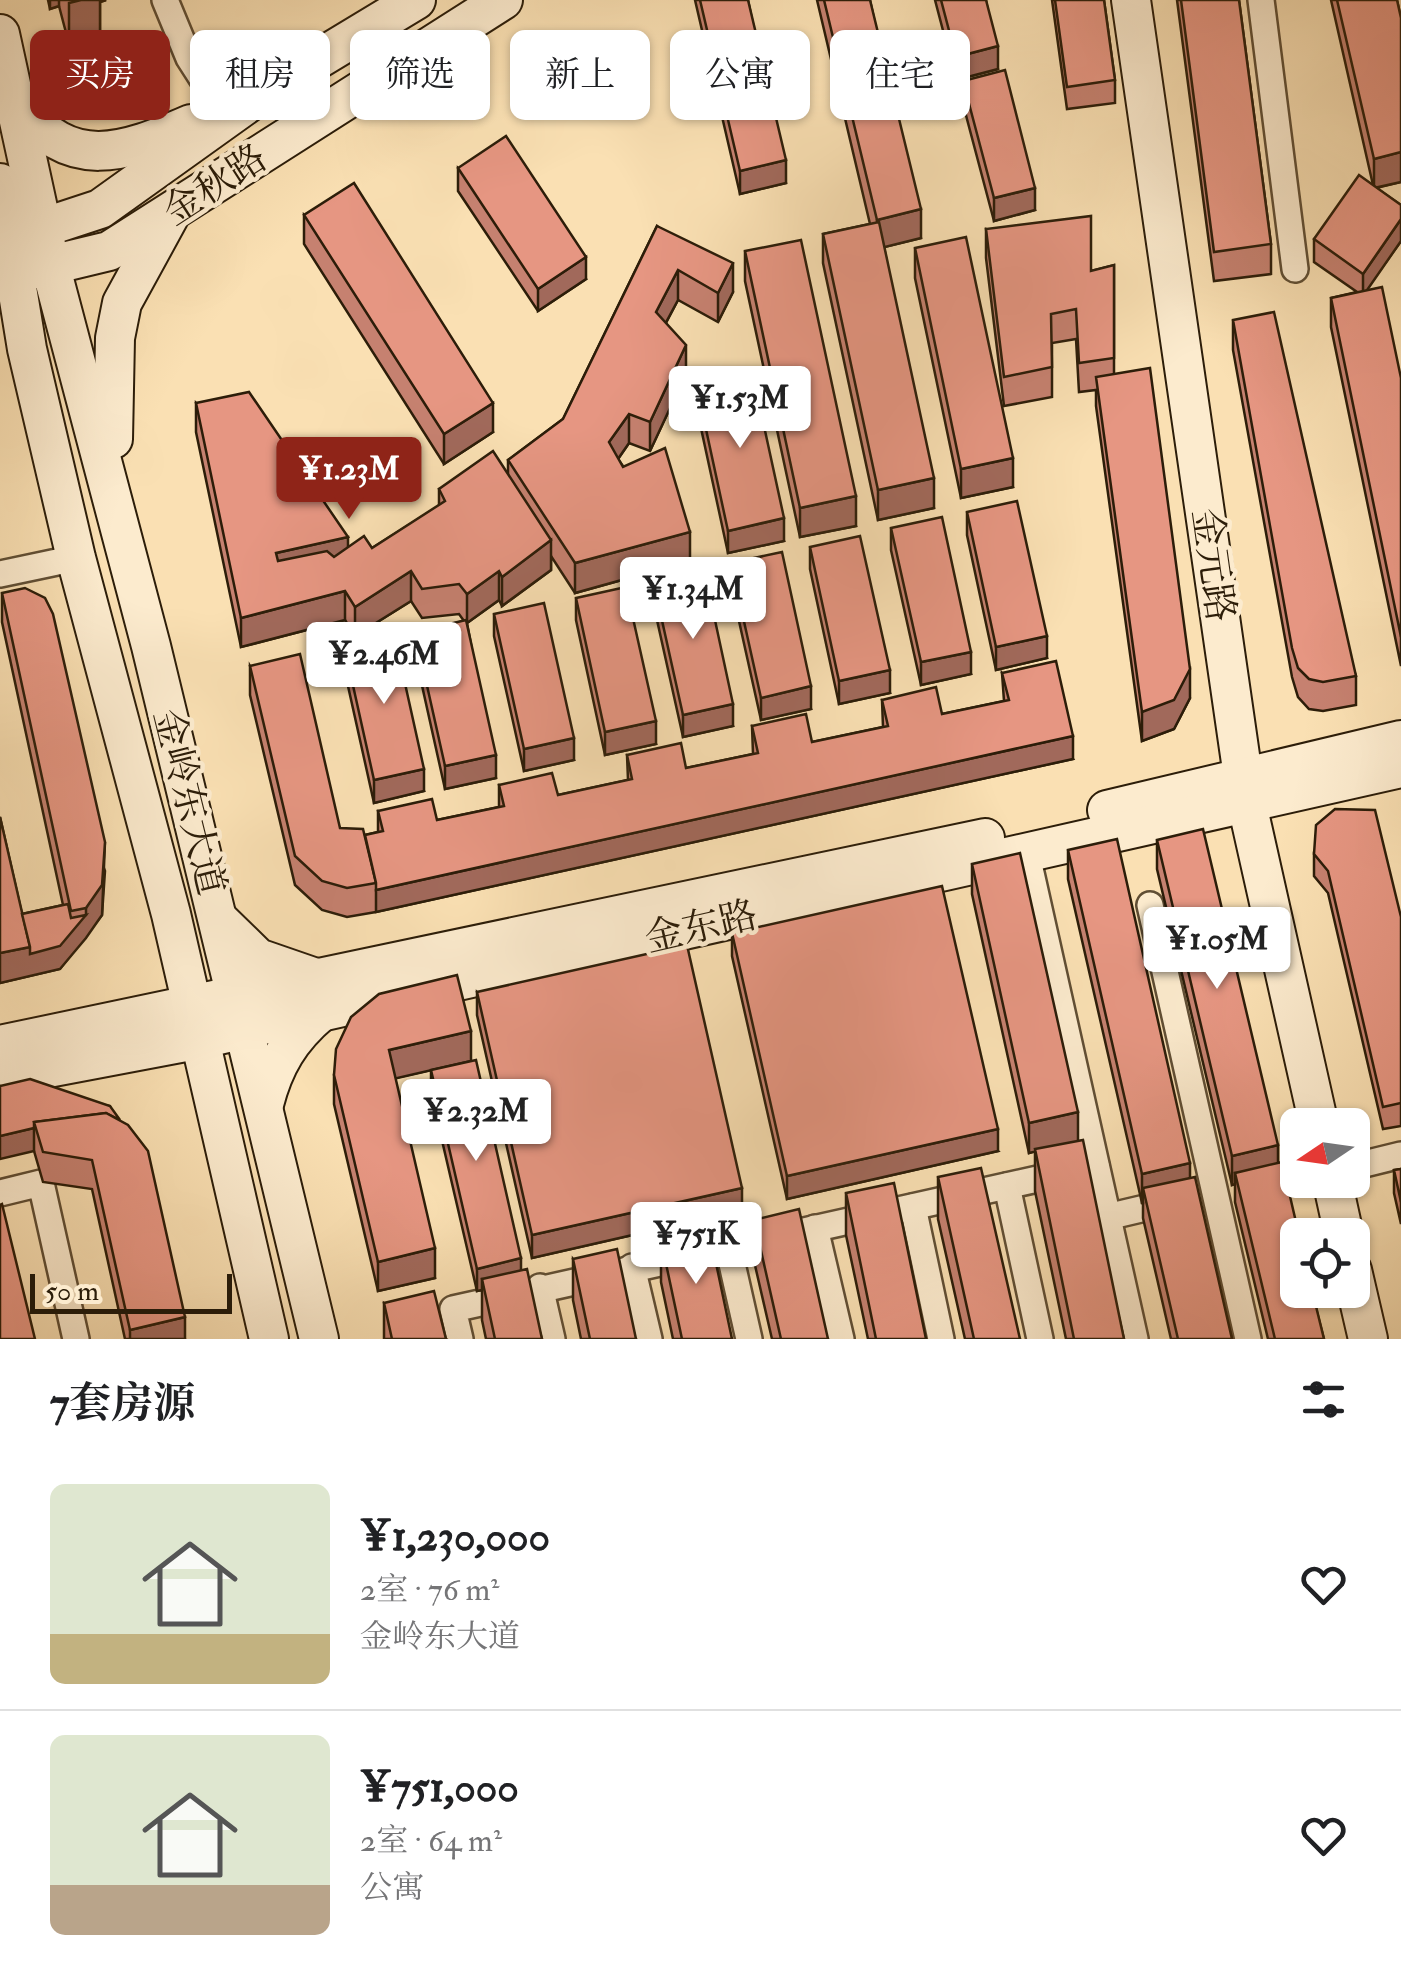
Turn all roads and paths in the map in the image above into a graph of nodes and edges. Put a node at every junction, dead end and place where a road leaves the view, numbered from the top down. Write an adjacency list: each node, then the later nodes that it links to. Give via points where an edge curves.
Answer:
1 (165, 0): 8 (street)
2 (416, 0): 7 (main road, 金秋路)
3 (503, 0): 13 (main road, 金秋路)
4 (1132, 0): 21 (main road, 金元路)
5 (1261, 0): 15 (street)
6 (0, 34): 9 (main road)
7 (330, 52)
8 (190, 60)
9 (15, 99): 10 (main road, via 40,133 96,152 137,148); 14 (main road)
10 (202, 120)
11 (225, 120): 14 (main road, 金秋路, via 100,209)
12 (0, 183): 14 (main road)
13 (171, 213): 14 (main road, 金秋路, via 108,252); 16 (main road, via 129,286 115,338)
14 (20, 253): 16 (main road, 金岭东大道); 17 (main road, 金岭东大道, via 27,348)
15 (1295, 270)
16 (113, 497): 25 (main road, 金岭东大道)
17 (76, 558): 18 (street); 24 (main road, 金岭东大道)
18 (0, 574)
19 (1401, 740): 21 (main road, 金东路)
20 (1401, 768): 21 (main road, 金东路)
21 (1245, 790): 22 (main road, 金东路); 26 (main road, 金东路, via 1024,829); 34 (main road, 金元路)
22 (1027, 854): 26 (main road, 金东路); 37 (street)
23 (1150, 905): 40 (street)
24 (172, 914): 28 (main road, 金岭东大道); 29 (main road, via 166,972)
25 (218, 919): 26 (main road, via 258,958); 27 (main road, 金岭东大道)
26 (321, 996): 27 (main road, 金东路); 32 (main road, via 278,1061)
27 (242, 1013): 28 (main road, 金东路); 32 (main road, 金岭东大道)
28 (197, 1023): 29 (main road, 金东路); 33 (main road, 金岭东大道)
29 (123, 1039): 30 (main road, 金东路); 31 (main road, 金东路); 33 (main road, via 175,1068)
30 (0, 1045)
31 (0, 1077)
32 (264, 1104): 50 (main road, 金岭东大道)
33 (217, 1108): 49 (main road, 金岭东大道)
34 (1316, 1108)
35 (1401, 1156): 36 (street)
36 (1370, 1163)
37 (1096, 1166): 38 (street); 42 (street)
38 (1006, 1186): 41 (street); 57 (street)
39 (0, 1192): 48 (street, via 41,1184)
40 (1216, 1192): 42 (street); 59 (street)
41 (913, 1208): 43 (street); 56 (street)
42 (1107, 1217): 58 (street)
43 (815, 1228): 44 (street); 55 (street)
44 (728, 1246): 45 (street); 54 (street)
45 (632, 1267): 46 (street); 53 (street)
46 (540, 1287): 51 (street, via 453,1308); 52 (street)
47 (1361, 1308): 60 (main road)
48 (76, 1339)
49 (269, 1339)
50 (319, 1339)
51 (460, 1339)
52 (552, 1339)
53 (649, 1339)
54 (749, 1339)
55 (841, 1339)
56 (941, 1339)
57 (1040, 1339)
58 (1135, 1339)
59 (1248, 1339)
60 (1368, 1339)

